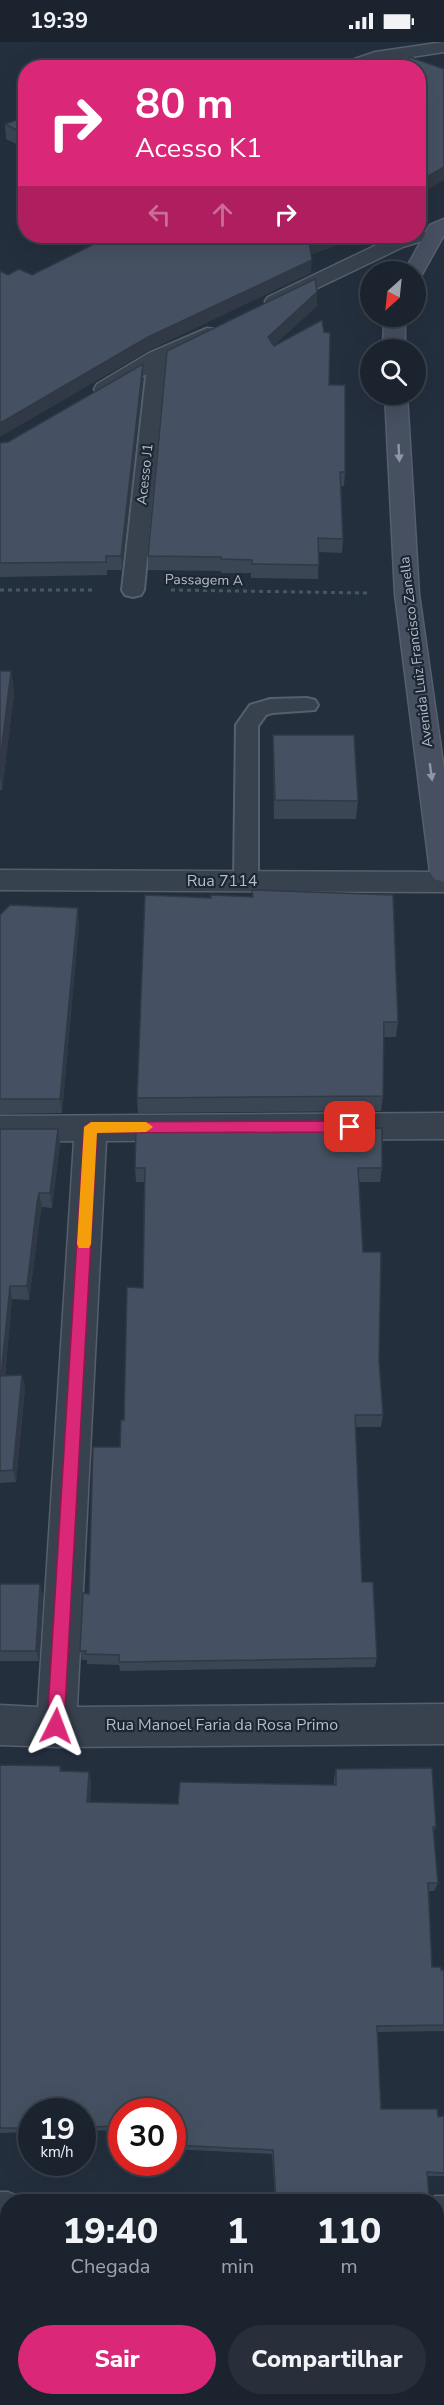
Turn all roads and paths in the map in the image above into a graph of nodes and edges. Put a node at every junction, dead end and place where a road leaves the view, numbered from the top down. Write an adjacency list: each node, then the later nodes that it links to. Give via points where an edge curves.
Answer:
1 (444, 47): 2 (street)
2 (367, 60)
3 (432, 231): 5 (street)
4 (396, 243): 6 (street)
5 (419, 261)
6 (261, 308)
7 (230, 323): 8 (street)
8 (157, 358): 9 (street); 12 (lane, Acesso J1)
9 (88, 398)
10 (397, 405): 13 (street, Avenida Luiz Francisco Zanella, one-way to 13)
11 (0, 590): 12 (path, Passagem A)
12 (133, 590): 13 (path, Passagem A)
13 (407, 594): 15 (street, Avenida Luiz Francisco Zanella, one-way to 15)
14 (307, 705): 17 (lane, via 258,710 247,725)
15 (444, 872)
16 (0, 880): 17 (street, Rua 7114)
17 (246, 881): 18 (street, Rua 7114)
18 (444, 882)
19 (444, 1126): 20 (street)
20 (91, 1127): 21 (street); 24 (street)
21 (0, 1129)
22 (444, 1724): 24 (street, Rua Manoel Faria da Rosa Primo)
23 (0, 1725): 24 (street, Rua Manoel Faria da Rosa Primo)
24 (56, 1726)

